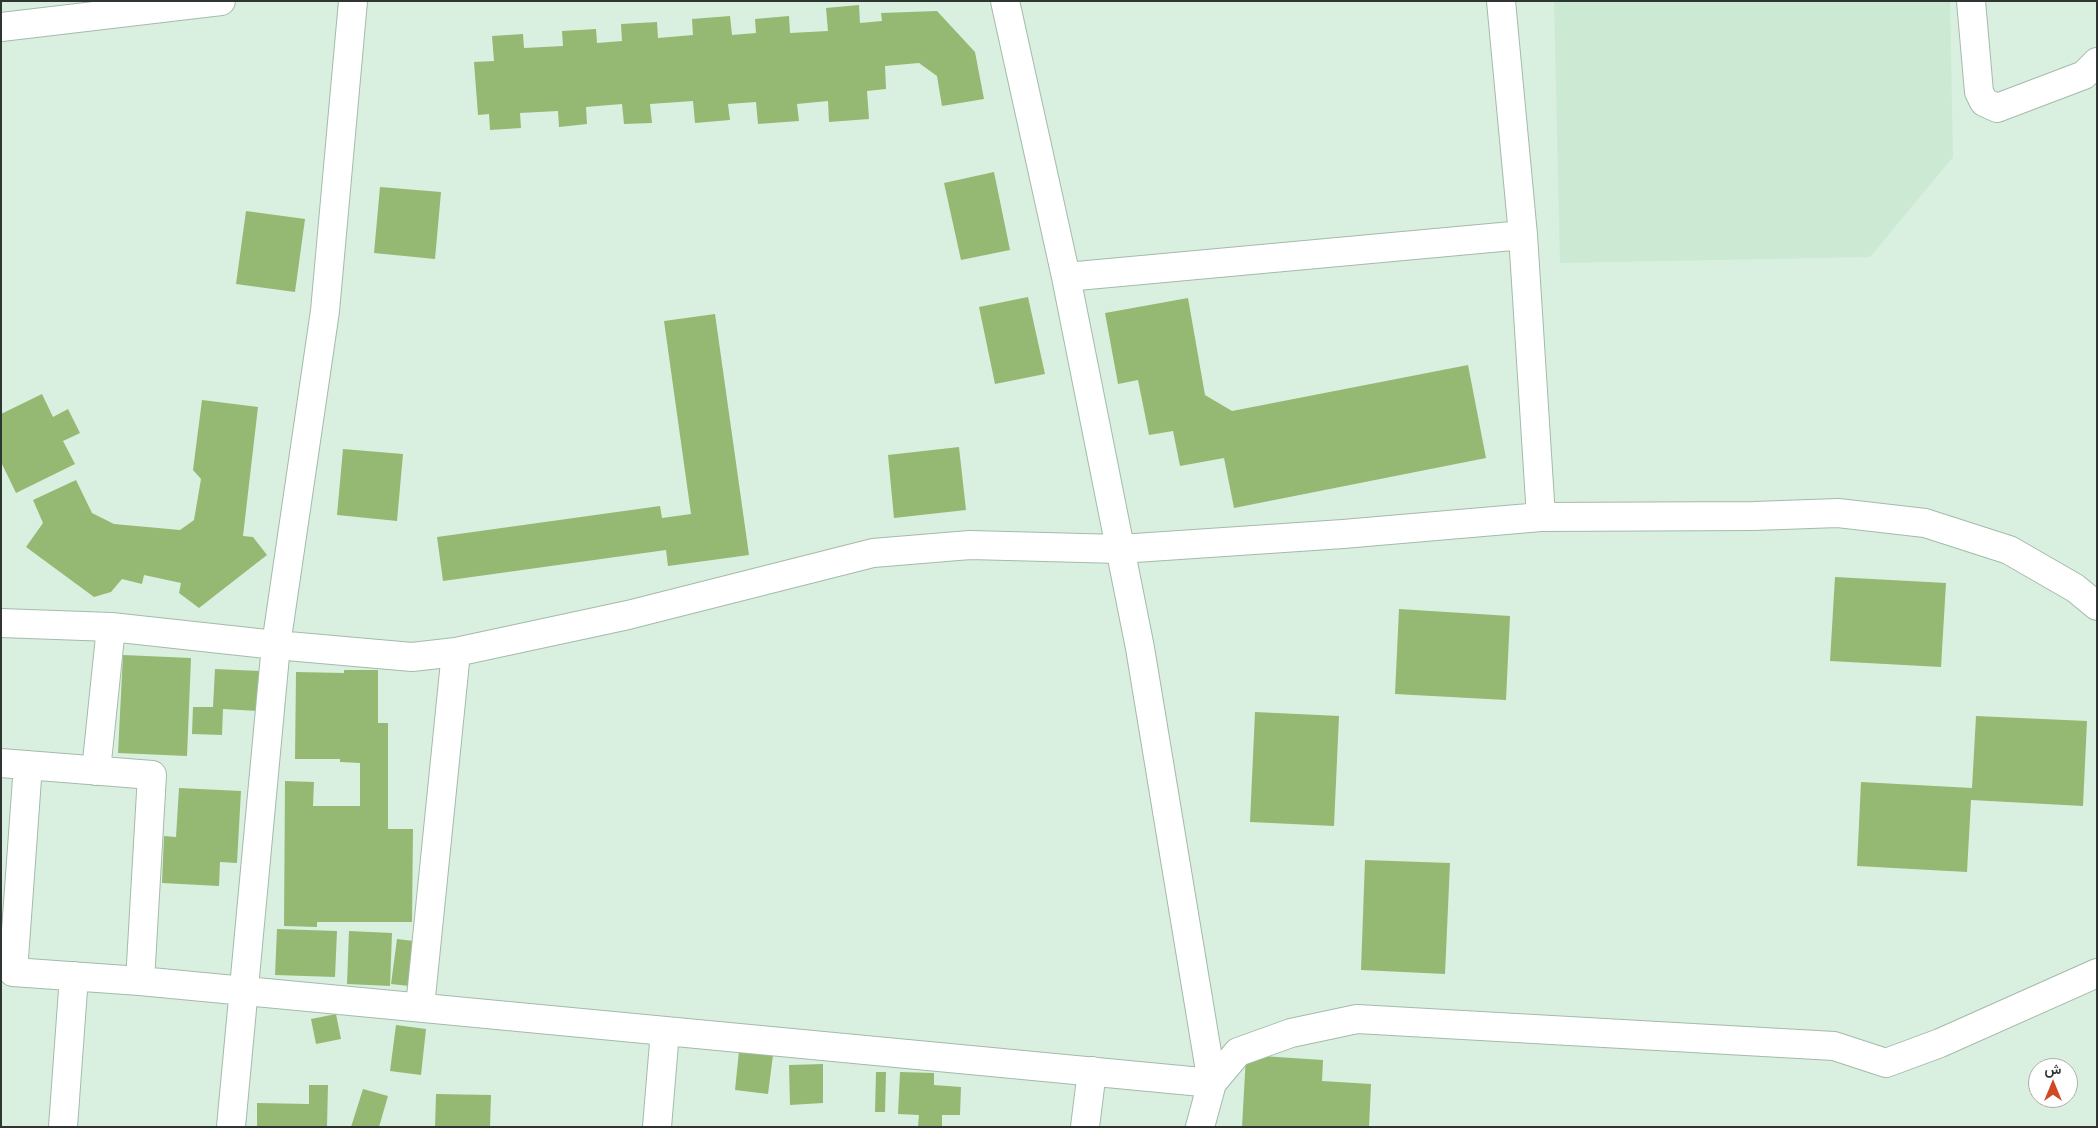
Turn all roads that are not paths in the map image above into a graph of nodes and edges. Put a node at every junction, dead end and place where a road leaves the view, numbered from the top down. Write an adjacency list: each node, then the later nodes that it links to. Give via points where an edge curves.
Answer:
1 (221, 1): 6 (street)
2 (353, 1): 15 (street, via 325,312)
3 (1005, 1): 9 (street)
4 (1501, 1): 8 (street)
5 (1972, 1): 7 (street, via 1979,92 1984,102 1997,108 2084,75)
6 (1, 27)
7 (2097, 62)
8 (1523, 235): 9 (street); 10 (street)
9 (1066, 278): 11 (street)
10 (1540, 517): 11 (street); 12 (street, via 1838,513 1924,523 2009,550 2075,588)
11 (1120, 549): 16 (street, via 970,545 874,553 628,615); 27 (street, via 1140,648)
12 (2097, 606)
13 (1, 623): 14 (street)
14 (111, 627): 15 (street); 19 (street)
15 (276, 645): 16 (street, via 412,657); 23 (street)
16 (456, 652): 24 (street)
17 (1, 763): 18 (street)
18 (28, 766): 19 (street); 21 (street, via 13,972)
19 (96, 771): 22 (street, via 152,776)
20 (2097, 973): 27 (street, via 1886,1064 1834,1046 1357,1019 1291,1033 1238,1052)
21 (74, 976): 22 (street); 28 (street)
22 (140, 981): 23 (street)
23 (245, 991): 24 (street); 29 (street)
24 (420, 1007): 25 (street)
25 (665, 1031): 26 (street); 30 (street)
26 (1092, 1071): 27 (street); 31 (street)
27 (1212, 1083): 32 (street)
28 (63, 1127)
29 (231, 1127)
30 (657, 1127)
31 (1085, 1127)
32 (1200, 1127)

